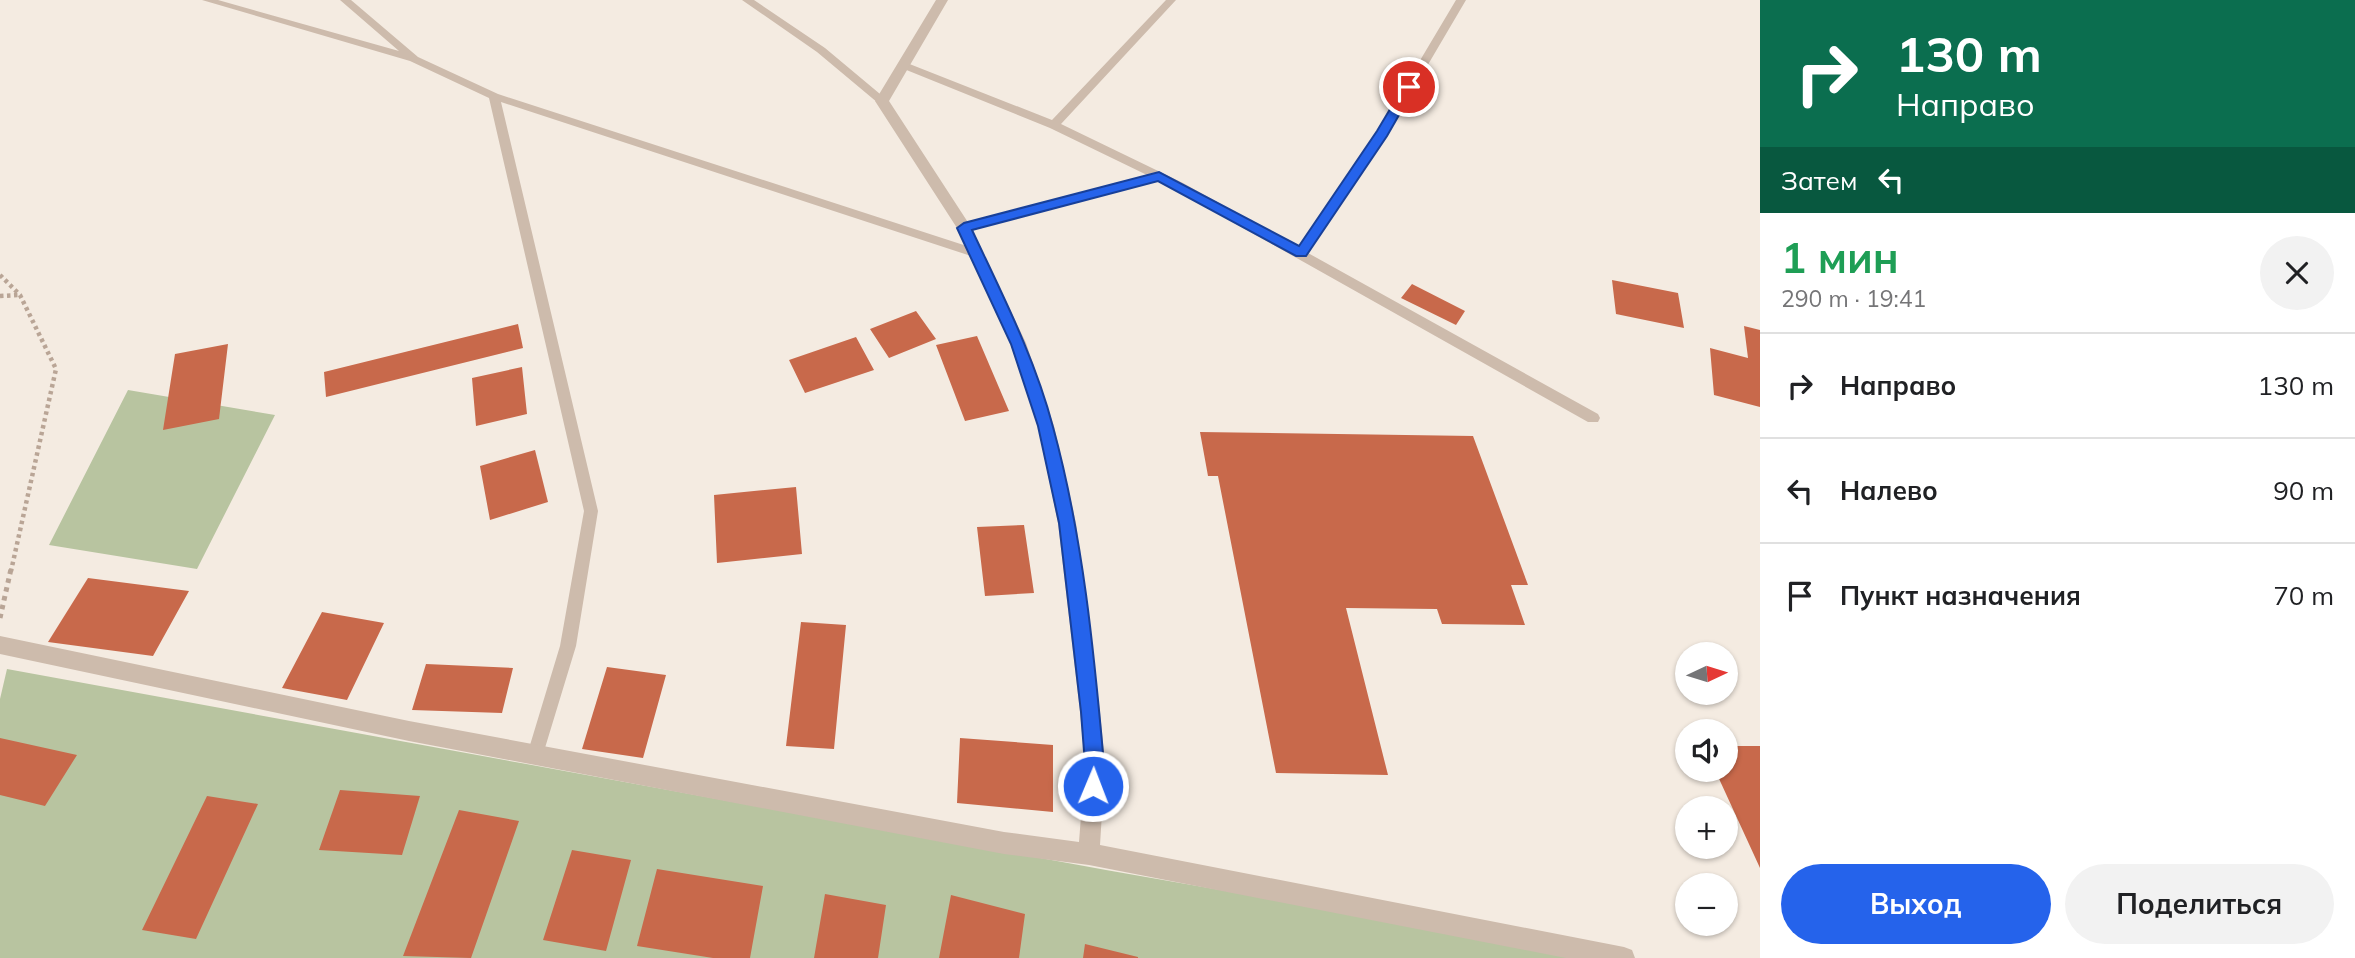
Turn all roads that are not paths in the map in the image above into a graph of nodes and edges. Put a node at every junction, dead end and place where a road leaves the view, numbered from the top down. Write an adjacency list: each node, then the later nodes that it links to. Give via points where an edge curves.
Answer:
1 (207, 0): 7 (lane)
2 (345, 0): 7 (lane)
3 (747, 0): 10 (lane, via 821,50)
4 (942, 0): 8 (street)
5 (1171, 0): 11 (lane)
6 (1461, 0): 15 (lane, via 1382,133)
7 (414, 59): 9 (lane)
8 (903, 65): 10 (street); 11 (lane)
9 (494, 96): 14 (lane); 18 (lane, via 591,511 568,646)
10 (882, 101): 13 (street)
11 (1054, 125): 12 (lane)
12 (1159, 176): 13 (lane); 15 (lane)
13 (964, 228): 14 (street)
14 (975, 253): 19 (street, via 1018,344 1046,426 1067,523 1095,764)
15 (1301, 253): 16 (lane)
16 (1593, 418)
17 (0, 646): 18 (street)
18 (535, 755): 19 (street, via 1004,843)
19 (1088, 854): 20 (street)
20 (1624, 958)

